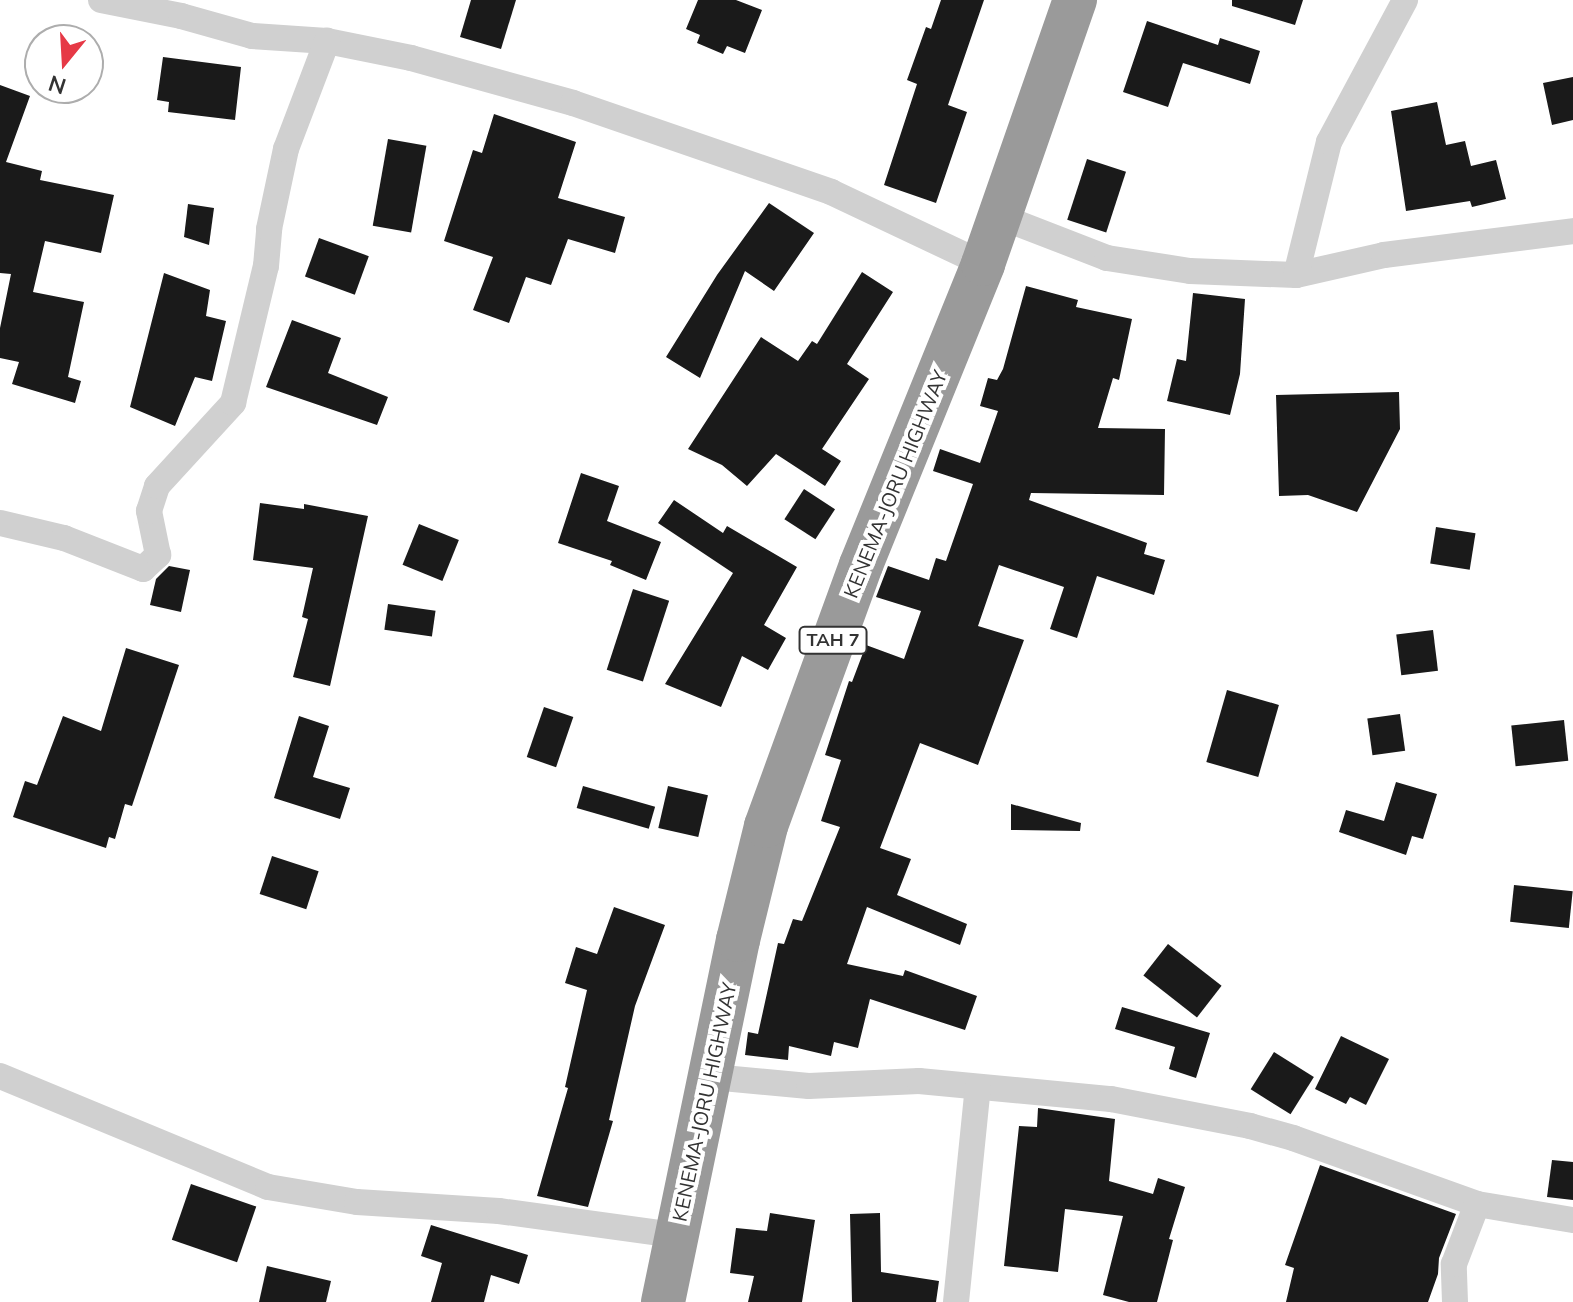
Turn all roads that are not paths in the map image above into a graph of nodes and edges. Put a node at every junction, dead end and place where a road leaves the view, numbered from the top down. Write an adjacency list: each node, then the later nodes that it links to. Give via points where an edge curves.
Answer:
1 (101, 0): 4 (street, via 252,36)
2 (1075, 0): 5 (highway, KENEMA-JORU HIGHWAY / TAH 7)
3 (1405, 0): 8 (street, via 1329,142)
4 (327, 41): 7 (street, via 411,58 573,103 831,192); 9 (street, via 286,149 266,266 233,403 157,486 149,511 158,555 143,569 64,538)
5 (1001, 217): 7 (highway, KENEMA-JORU HIGHWAY / TAH 7); 8 (street, via 1107,258 1190,271)
6 (1573, 231): 8 (street, via 1384,255)
7 (983, 264): 11 (highway, KENEMA-JORU HIGHWAY / TAH 7, via 861,565 766,826)
8 (1296, 275)
9 (0, 523)
10 (0, 1076): 15 (street, via 268,1187 357,1202 499,1211)
11 (712, 1077): 12 (street, via 809,1086 919,1081); 15 (highway, KENEMA-JORU HIGHWAY / TAH 7)
12 (978, 1087): 13 (street, via 1111,1099 1250,1126); 17 (street)
13 (1477, 1204): 14 (street); 18 (street, via 1454,1264)
14 (1573, 1220)
15 (675, 1235): 16 (highway, KENEMA-JORU HIGHWAY / TAH 7)
16 (663, 1302)
17 (956, 1302)
18 (1455, 1302)

